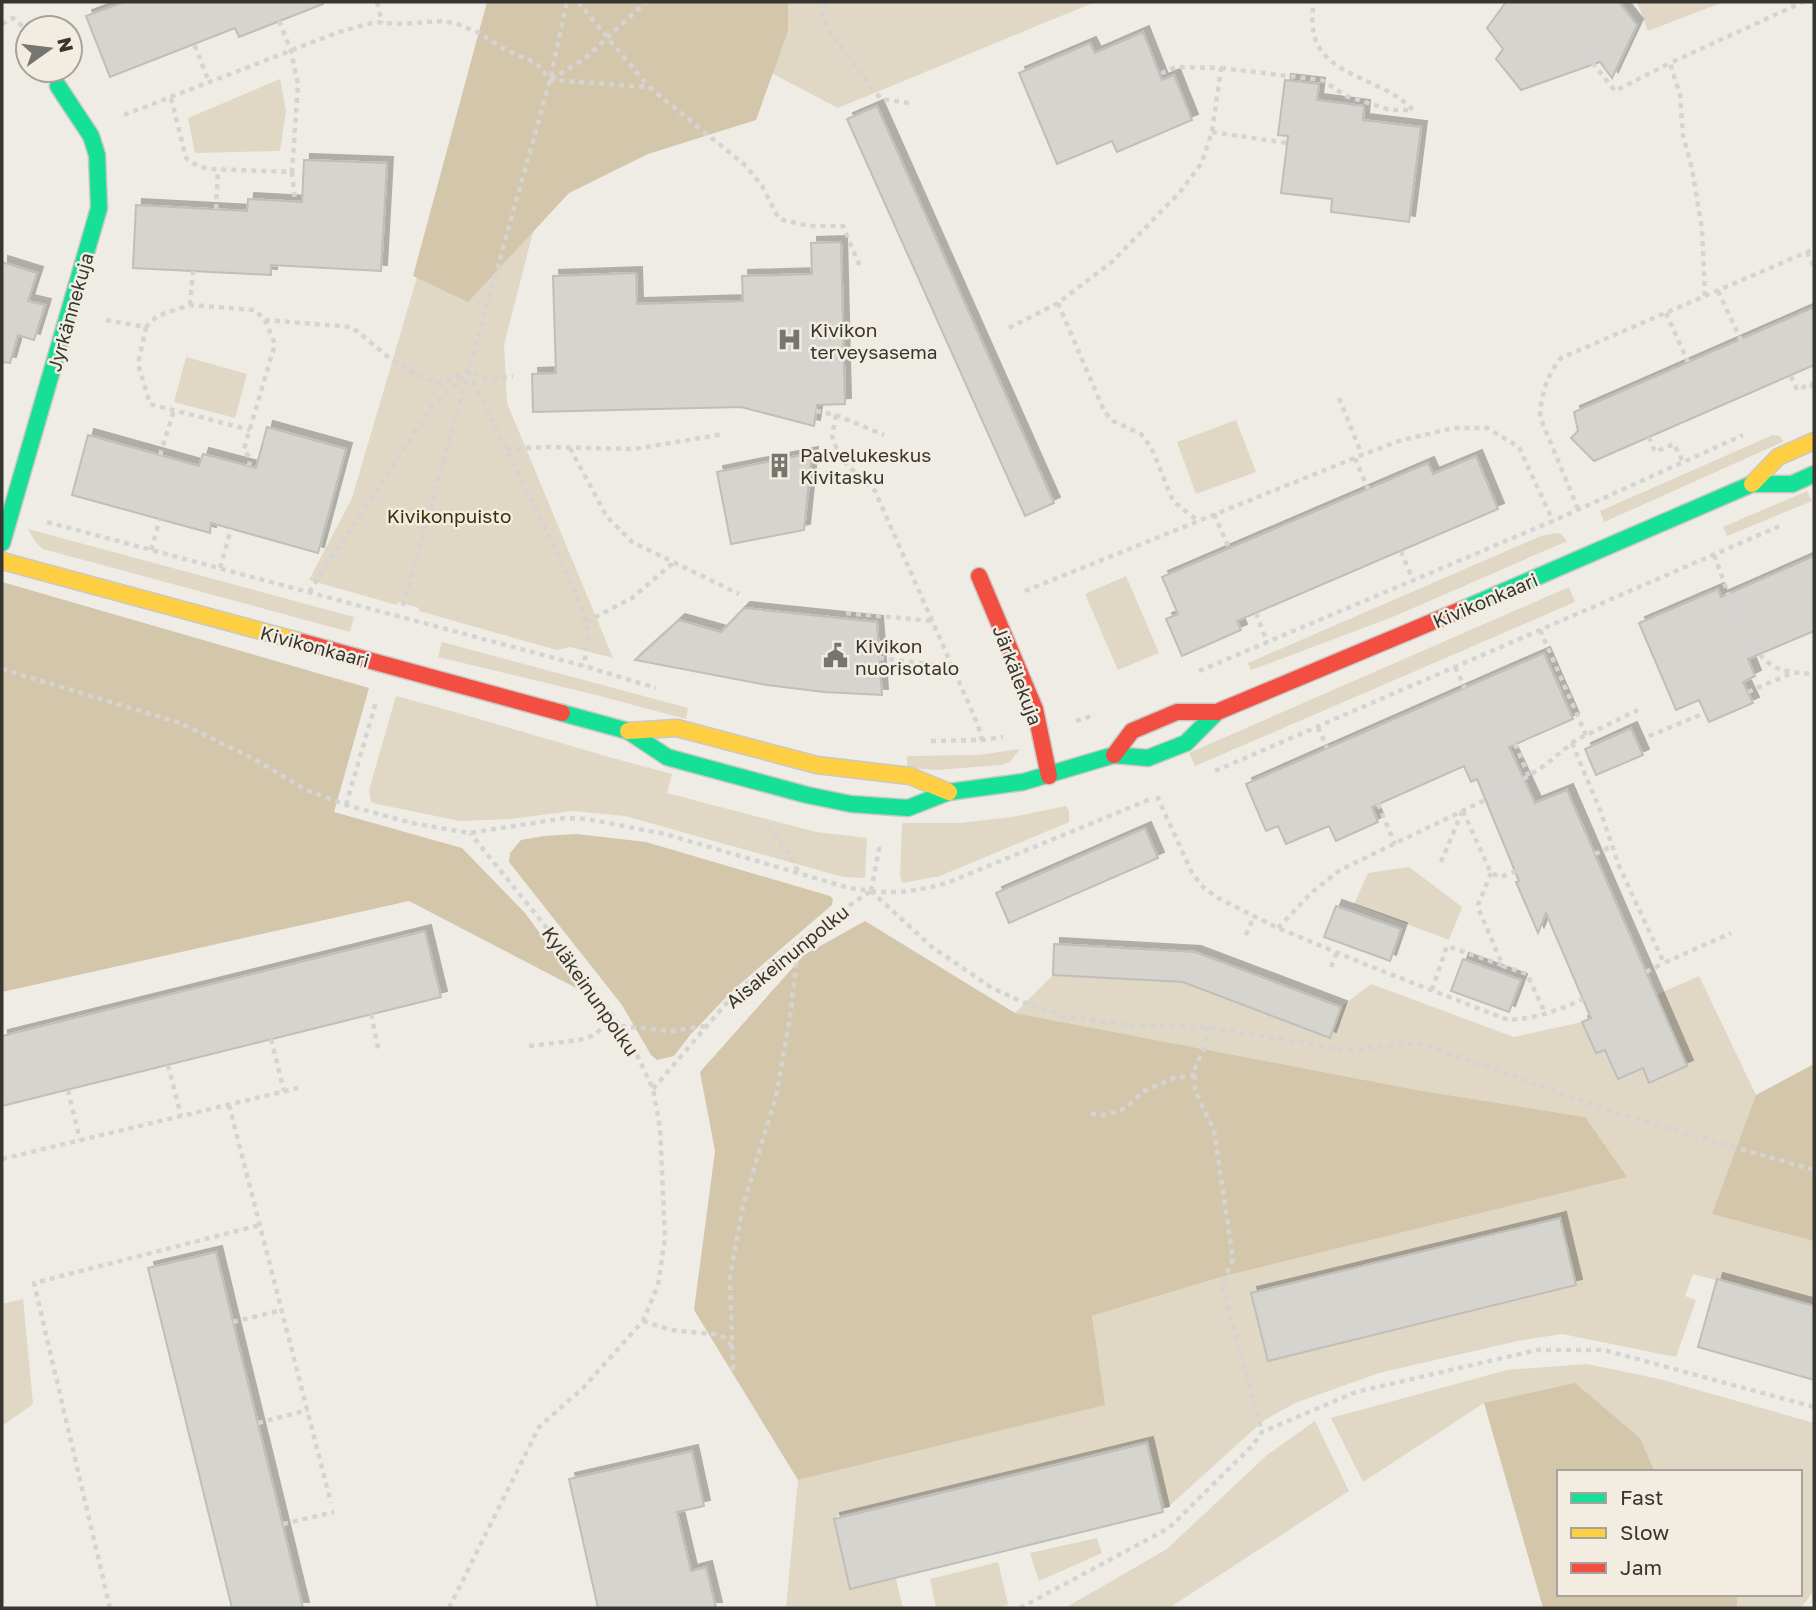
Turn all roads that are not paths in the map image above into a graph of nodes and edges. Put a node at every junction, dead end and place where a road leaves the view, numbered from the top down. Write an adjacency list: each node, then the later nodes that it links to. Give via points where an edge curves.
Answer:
1 (58, 86): 5 (street, Jyrkännekuja, via 91,136 97,156 99,208)
2 (1814, 440): 4 (street, Kivikonkaari, via 1778,457)
3 (1814, 474): 4 (street, Kivikonkaari, via 1792,484)
4 (1752, 484): 8 (street, Kivikonkaari)
5 (2, 543)
6 (2, 561): 9 (street, Kivikonkaari)
7 (979, 576): 11 (street, Järkälekuja, via 1035,709)
8 (1217, 712): 10 (street, Kivikonkaari, via 1178,712 1132,732); 10 (street, Kivikonkaari, via 1186,743 1167,751 1148,758)
9 (628, 732): 12 (street, Kivikonkaari, via 677,728 817,765 910,776); 12 (street, Kivikonkaari, via 667,757 851,804 908,808)
10 (1114, 755): 11 (street, Kivikonkaari)
11 (1049, 776): 12 (street, Kivikonkaari)
12 (949, 792)

